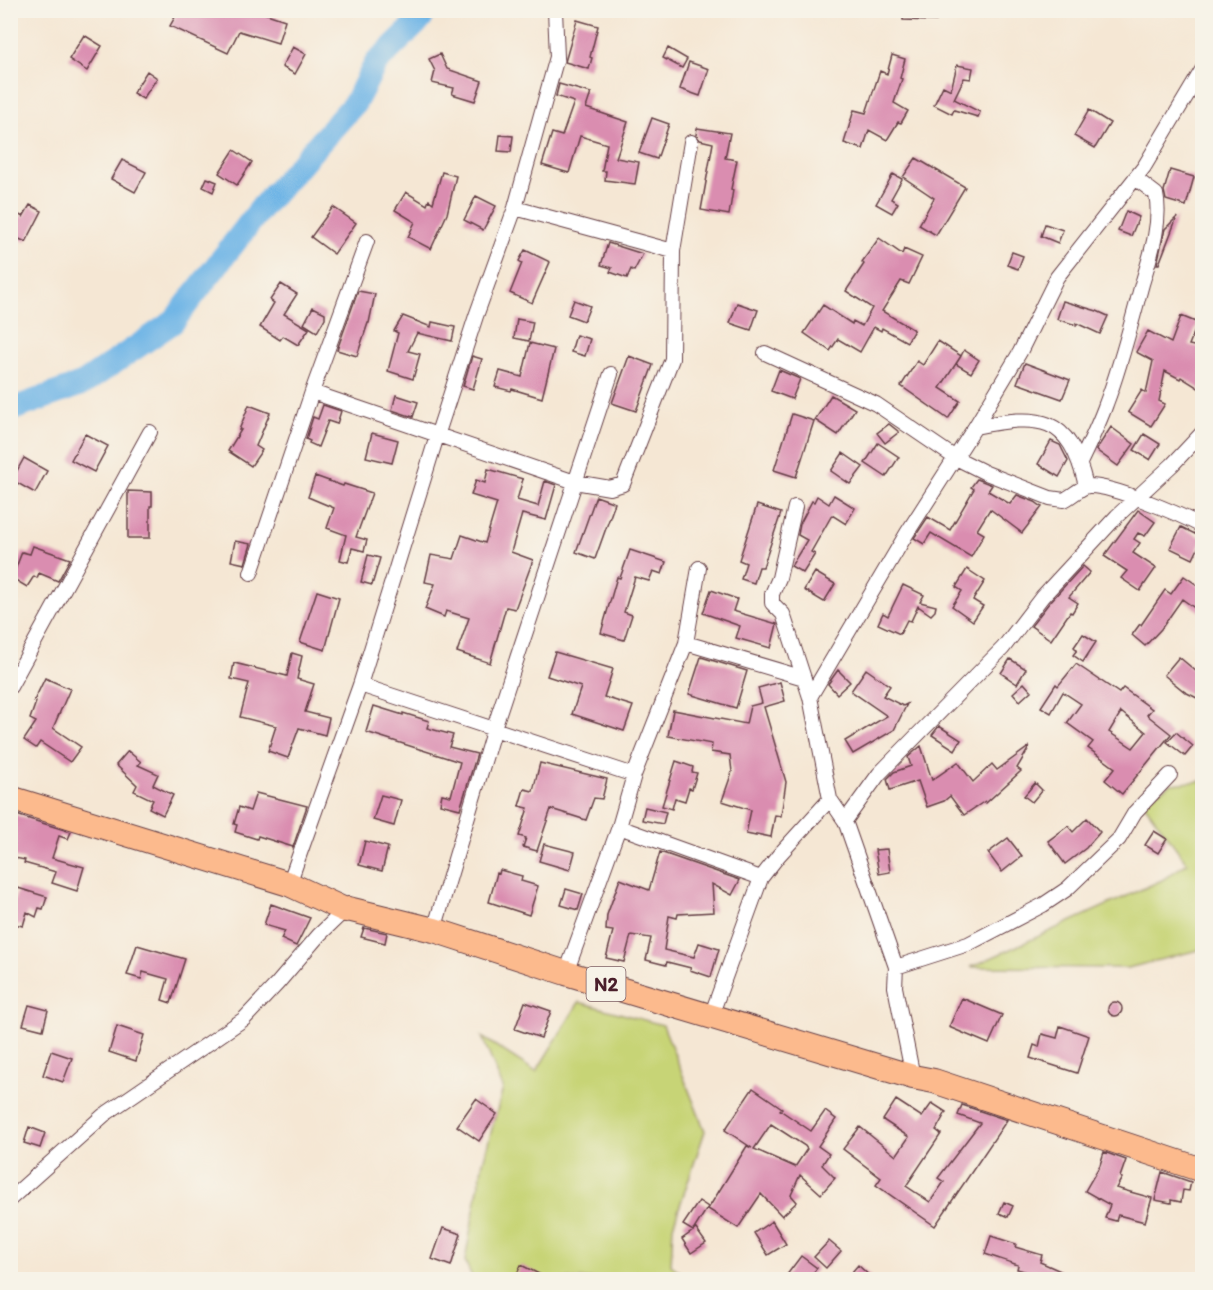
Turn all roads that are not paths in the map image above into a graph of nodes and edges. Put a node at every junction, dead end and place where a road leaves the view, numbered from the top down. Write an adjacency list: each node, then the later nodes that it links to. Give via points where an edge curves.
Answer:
1 (555, 10): 5 (street, via 557,57)
2 (1203, 70): 4 (street)
3 (691, 142): 7 (street)
4 (1135, 178): 11 (street, via 1057,277 1020,352); 16 (street, via 1156,194 1157,221 1121,359)
5 (515, 208): 7 (street); 14 (street)
6 (367, 241): 10 (street)
7 (673, 251): 17 (street, via 672,359 632,464 623,484 610,488)
8 (765, 354): 15 (street, via 876,404)
9 (611, 374): 17 (street)
10 (312, 393): 14 (street); 23 (street)
11 (975, 427): 15 (street); 16 (street, via 1008,420 1048,423 1065,438)
12 (150, 432): 27 (street)
13 (1203, 433): 19 (street)
14 (437, 436): 17 (street); 26 (street)
15 (954, 457): 18 (street, via 1050,498 1064,501); 28 (street)
16 (1080, 463): 18 (street)
17 (575, 482): 29 (street)
18 (1086, 486): 19 (street, via 1103,487)
19 (1136, 499): 21 (street); 34 (street, via 1042,597 1003,648 879,774)
20 (795, 507): 25 (street, via 772,603 783,614)
21 (1203, 526)
22 (699, 568): 24 (street)
23 (251, 573)
24 (686, 643): 25 (street); 30 (street)
25 (804, 678): 28 (street)
26 (360, 685): 29 (street); 37 (street)
27 (10, 687)
28 (810, 697): 33 (street)
29 (494, 728): 30 (street); 39 (street)
30 (634, 775): 35 (street)
31 (1170, 775): 40 (street, via 1135,812 1119,839 1067,889 968,944)
32 (10, 798): 37 (highway, N2)
33 (830, 799): 34 (street); 36 (street)
34 (845, 820): 40 (street)
35 (619, 827): 36 (street); 41 (street)
36 (761, 878): 42 (street)
37 (289, 884): 38 (highway, N2)
38 (345, 910): 39 (highway, N2); 45 (street, via 244,1019 104,1115)
39 (434, 930): 41 (highway, N2)
40 (896, 967): 43 (street, via 895,987)
41 (566, 972): 42 (highway, N2)
42 (711, 1016): 43 (highway, N2)
43 (913, 1077): 44 (highway, N2)
44 (1203, 1170)
45 (10, 1199)

